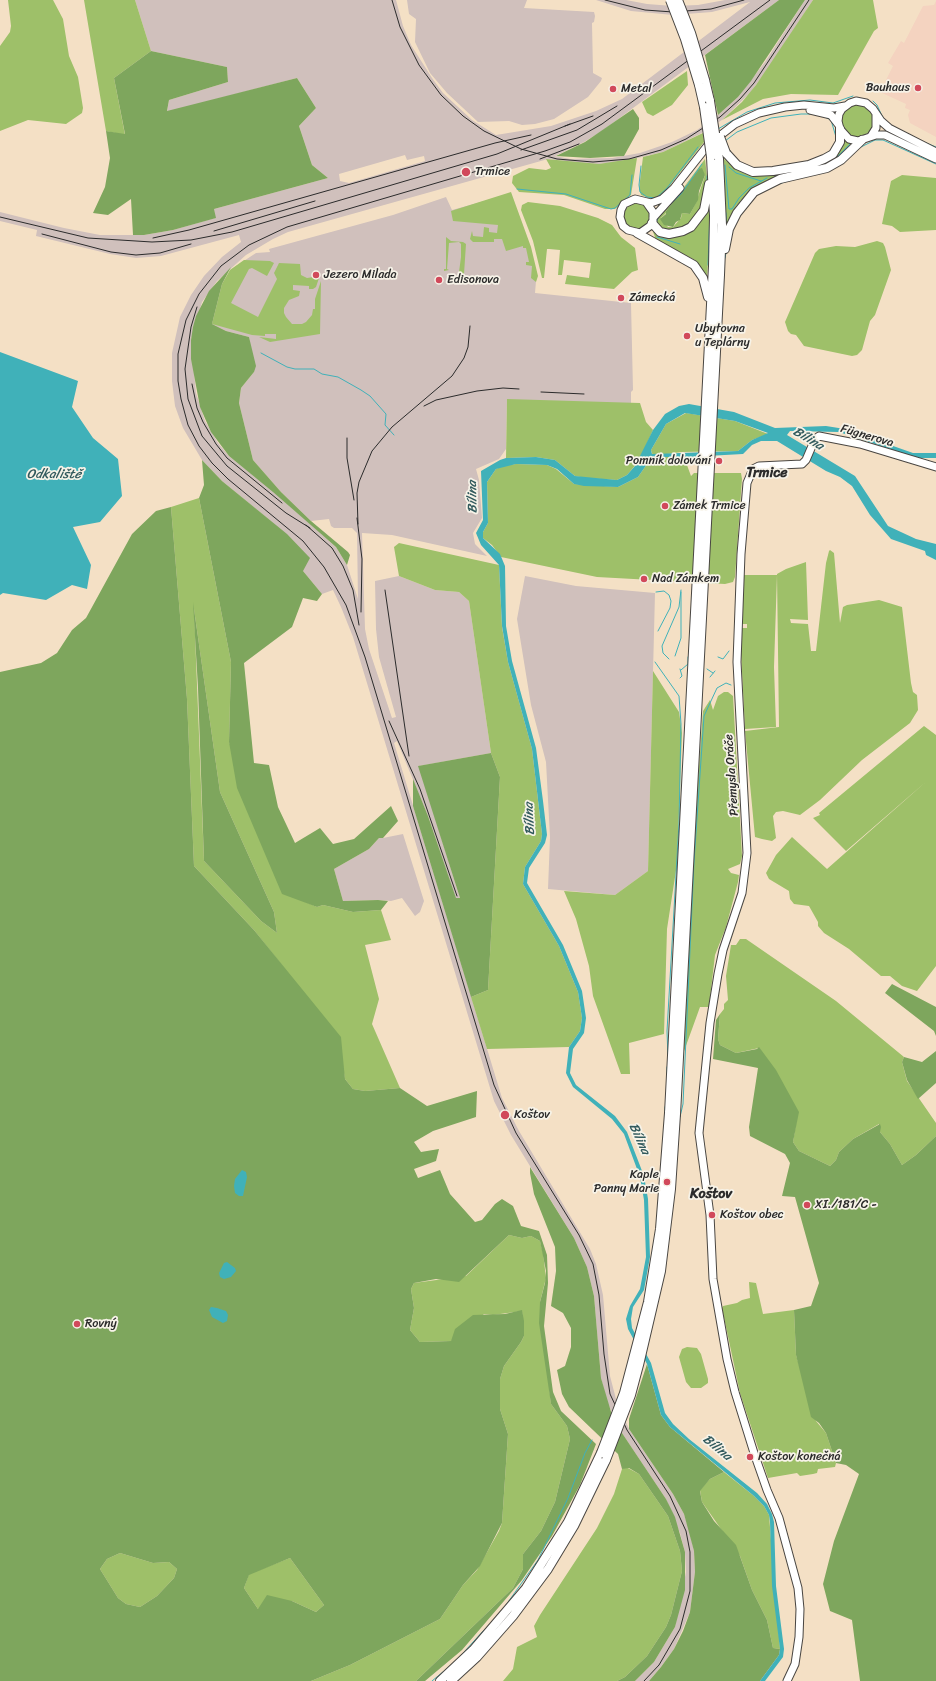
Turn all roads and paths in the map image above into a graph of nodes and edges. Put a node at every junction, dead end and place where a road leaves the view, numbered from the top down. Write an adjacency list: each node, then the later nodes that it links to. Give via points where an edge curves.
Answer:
1 (670, 0): 3 (highway, bridge)
2 (678, 0): 3 (highway, bridge, via 691,33)
3 (702, 82): 6 (highway, bridge); 12 (highway, bridge)
4 (845, 106): 5 (main road, via 853,102 863,102 871,106); 7 (main road, via 839,114); 13 (main road, via 785,106 744,120 725,130 708,145 668,194 656,202)
5 (876, 114): 8 (main road, via 876,128); 10 (main road, via 895,132)
6 (714, 119): 7 (highway, bridge, via 726,153 737,165 753,172 809,165 824,159 833,154 840,142); 12 (highway, bridge)
7 (839, 127): 9 (main road, via 849,139); 14 (main road, via 831,115 807,110 772,113 744,124 712,147)
8 (870, 136): 9 (main road); 11 (main road, via 885,135)
9 (862, 140): 16 (highway, via 827,168 774,181 747,198 731,225)
10 (936, 152)
11 (936, 159)
12 (713, 162): 14 (highway, via 706,205 695,224 683,231 669,234 660,232); 16 (highway, via 721,193)
13 (646, 202): 14 (main road, via 652,209); 15 (main road, via 640,199 633,200 624,204 621,210 623,226)
14 (653, 220): 15 (main road, via 646,230)
15 (637, 233): 17 (highway, via 684,258 698,269 705,283)
16 (718, 266): 17 (highway); 20 (highway, via 720,275)
17 (710, 321): 20 (highway)
18 (936, 467): 19 (main road, Fügnerova, via 860,444 817,437 802,464 759,466 750,473)
19 (747, 483): 24 (main road, Přemysla Oráče, via 741,554 737,662 747,853 742,893 720,961 699,1133 710,1215 713,1279 735,1392 762,1478 779,1518 800,1601 795,1664)
20 (703, 528): 21 (highway, bridge, via 673,1114 660,1229 648,1302)
21 (604, 1457): 22 (highway, via 530,1583 473,1650); 23 (highway, via 574,1526 548,1569 513,1616 477,1657)
22 (440, 1681)
23 (451, 1681)
24 (786, 1681)

